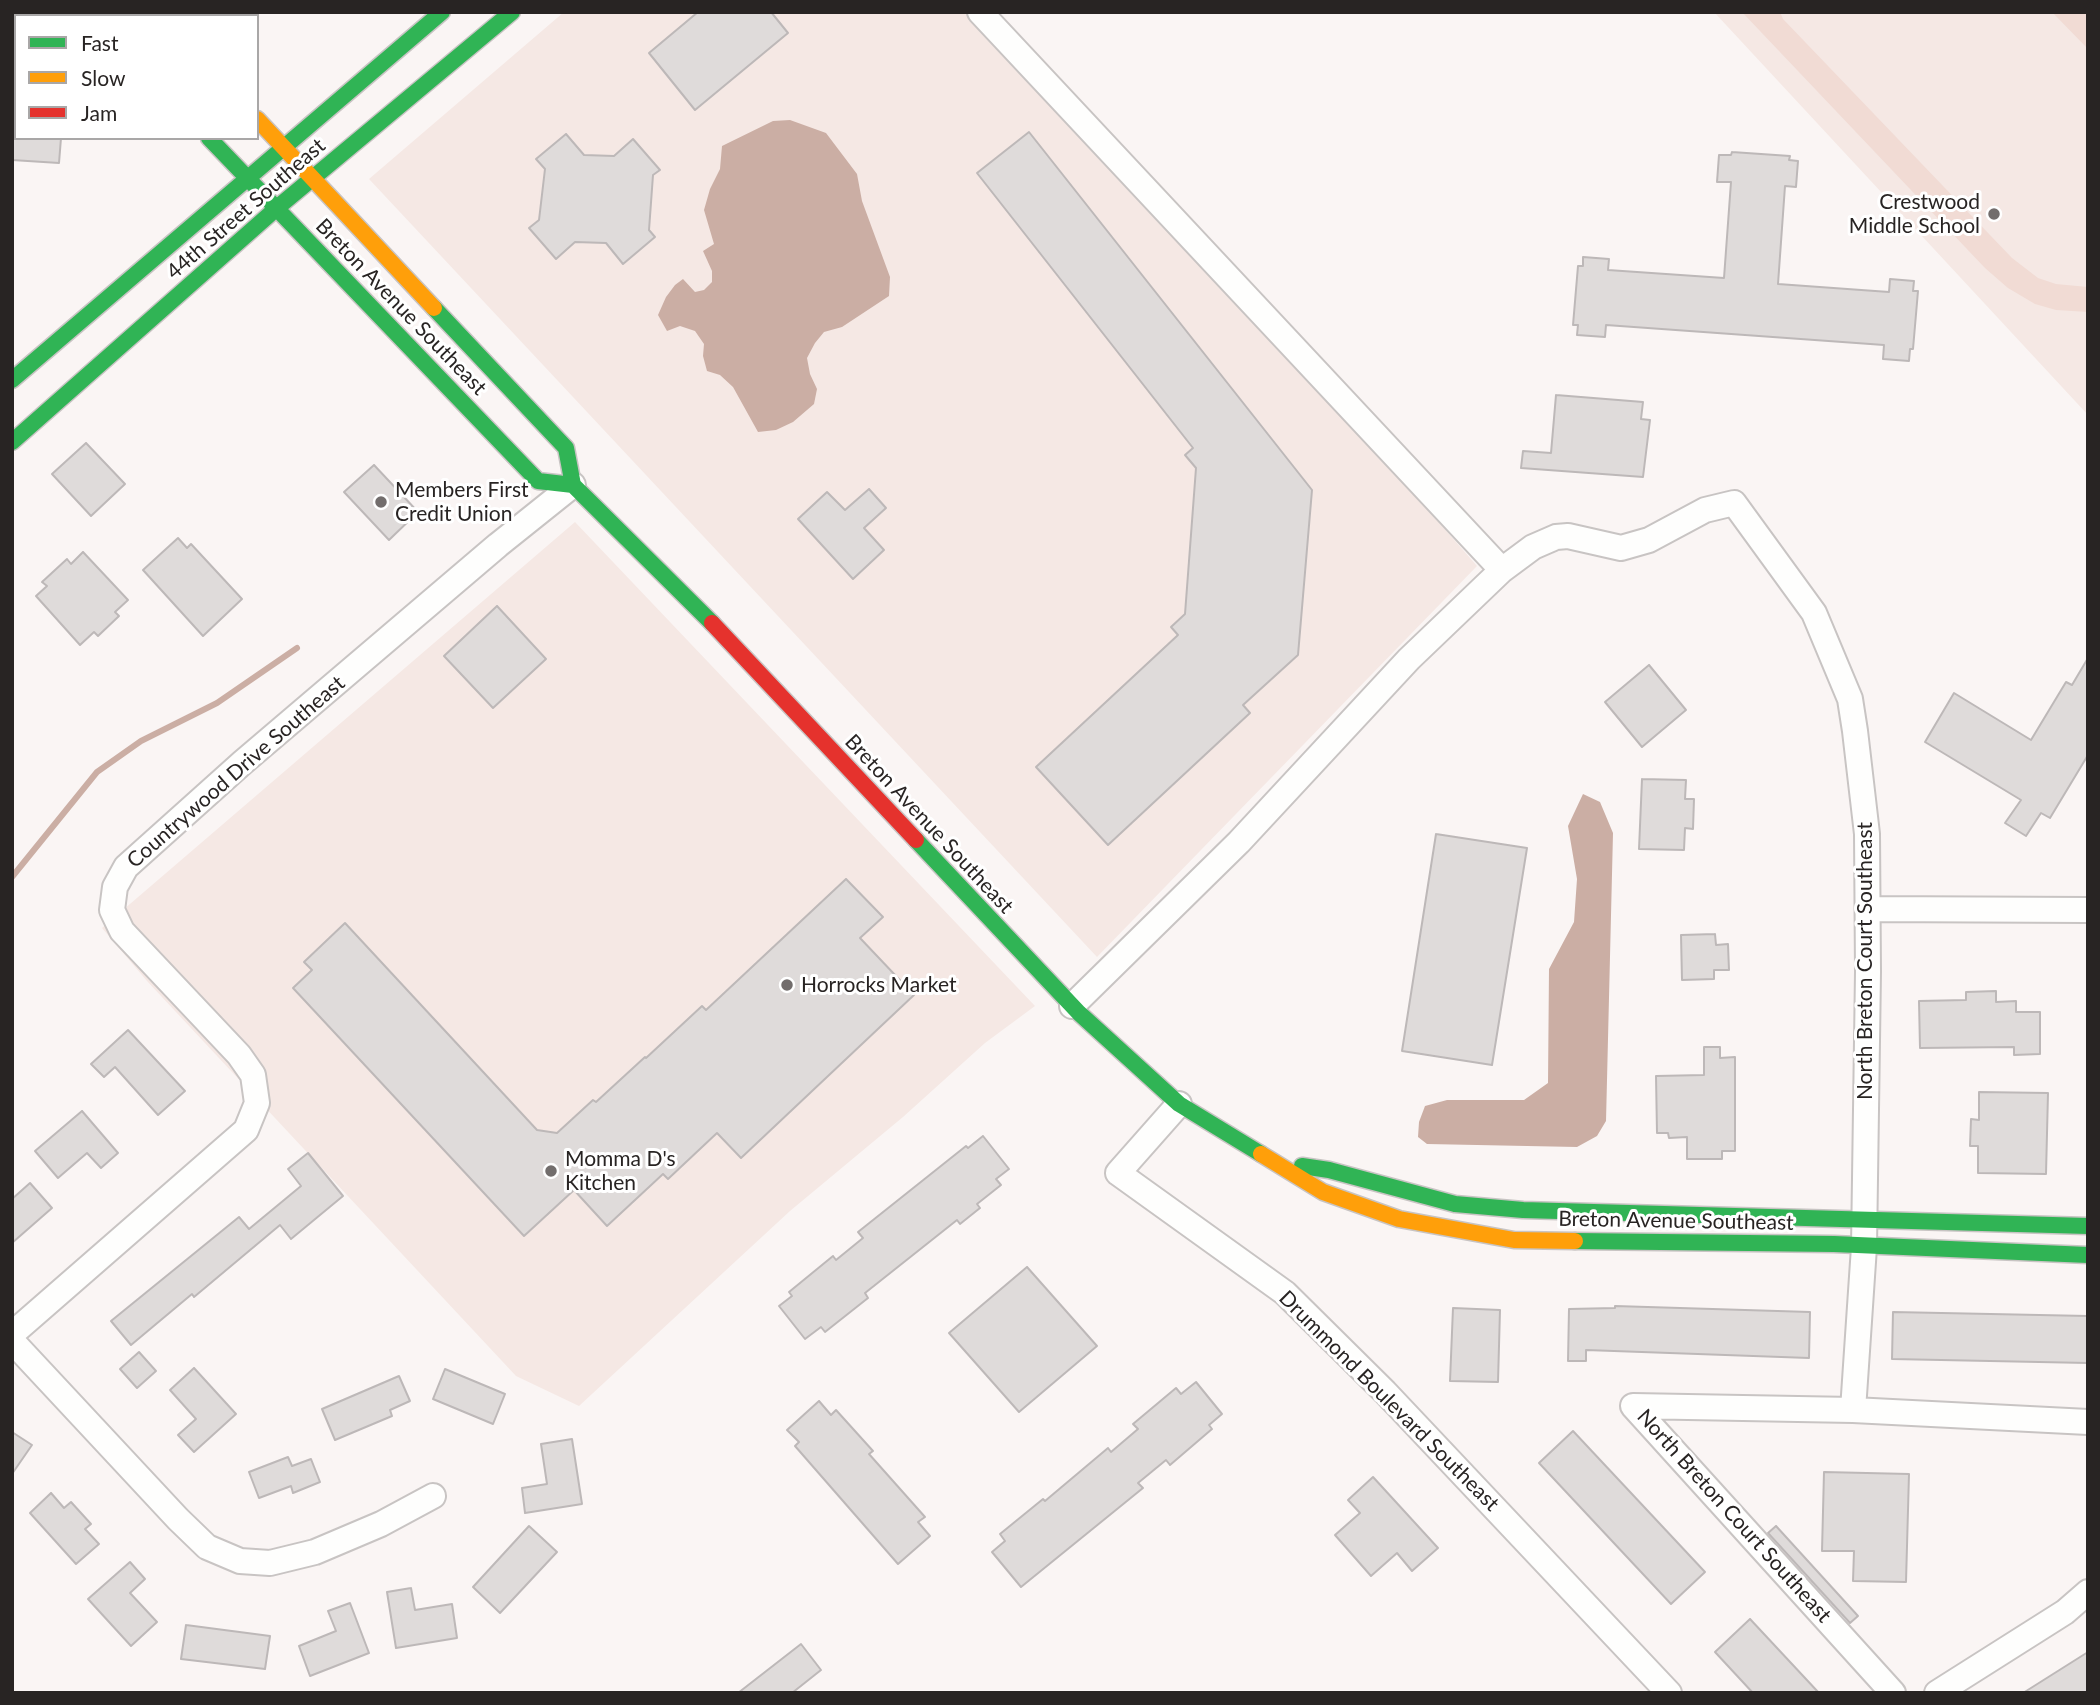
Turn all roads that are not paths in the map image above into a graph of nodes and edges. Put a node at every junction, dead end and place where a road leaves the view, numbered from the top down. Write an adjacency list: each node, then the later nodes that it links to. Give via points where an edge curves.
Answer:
1 (442, 12): 6 (main road, 44th Street Southeast)
2 (512, 12): 8 (main road, 44th Street Southeast)
3 (980, 12): 15 (street)
4 (259, 121): 6 (main road, Breton Avenue Southeast)
5 (211, 140): 7 (main road, Breton Avenue Southeast)
6 (284, 148): 7 (main road, 44th Street Southeast); 8 (main road, Breton Avenue Southeast)
7 (248, 178): 9 (main road, Breton Avenue Southeast); 11 (main road, 44th Street Southeast)
8 (313, 178): 9 (main road, 44th Street Southeast); 12 (main road, Breton Avenue Southeast)
9 (278, 207): 10 (main road, Breton Avenue Southeast); 13 (main road, 44th Street Southeast)
10 (439, 377): 12 (main road, via 469,399 500,409); 14 (main road, Breton Avenue Southeast, via 538,481)
11 (12, 380)
12 (529, 407): 14 (main road, Breton Avenue Southeast, via 566,448)
13 (12, 442)
14 (573, 485): 18 (main road, Breton Avenue Southeast, via 707,618); 25 (street, Countrywood Drive Southeast, via 126,867 115,887 112,910 122,931 239,1055 253,1075 257,1102 246,1130)
15 (1502, 570): 16 (street, North Breton Court Southeast, via 1556,537 1620,548 1648,540 1705,510 1734,503 1814,613 1850,699 1867,834); 18 (street, via 1409,659 1238,842)
16 (1868, 909): 17 (street); 21 (street, North Breton Court Southeast)
17 (2088, 910)
18 (1072, 1006): 19 (main road, Breton Avenue Southeast)
19 (1179, 1104): 20 (main road, Breton Avenue Southeast); 31 (street, Drummond Boulevard Southeast, via 1118,1173 1284,1293 1385,1392)
20 (1278, 1163): 21 (main road, Breton Avenue Southeast, via 1329,1170 1455,1204); 23 (main road, Breton Avenue Southeast, via 1323,1192 1366,1209 1514,1240)
21 (1864, 1218): 22 (main road, Breton Avenue Southeast); 23 (street, North Breton Court Southeast)
22 (2088, 1226)
23 (1864, 1247): 24 (main road, Breton Avenue Southeast); 27 (street, North Breton Court Southeast)
24 (2088, 1255)
25 (12, 1334)
26 (12, 1341): 29 (street, via 178,1520 207,1546 240,1561 270,1563 315,1552)
27 (1853, 1410): 28 (street, North Breton Court Southeast); 32 (street, North Breton Court Southeast, via 1633,1406)
28 (2088, 1422)
29 (433, 1496)
30 (2088, 1592): 33 (street, via 2065,1612)
31 (1670, 1693)
32 (1893, 1693)
33 (1937, 1693)

